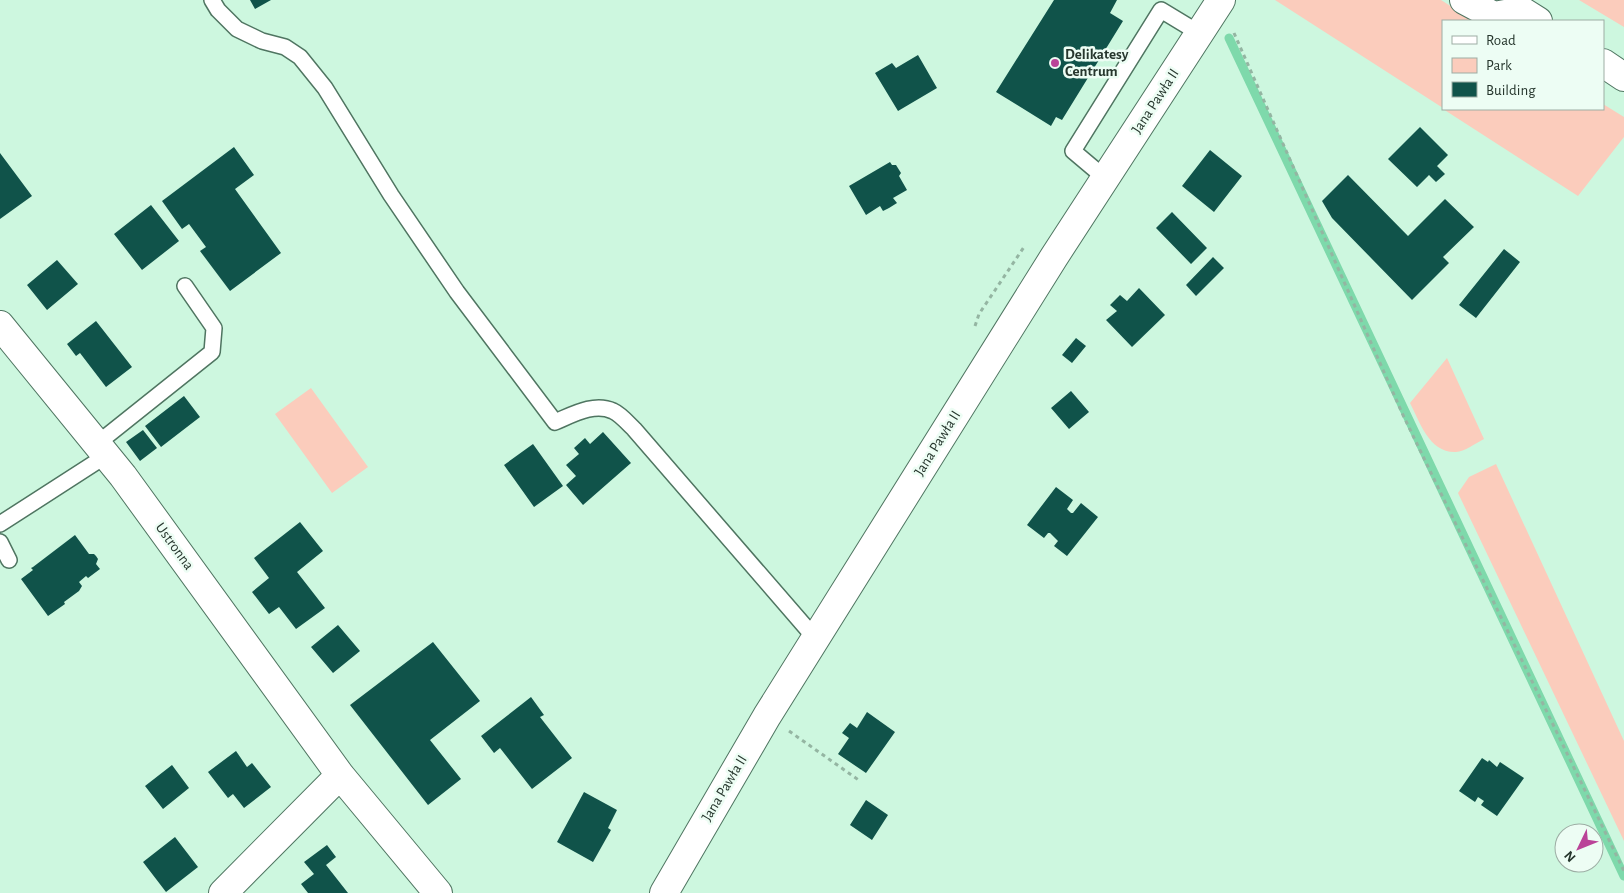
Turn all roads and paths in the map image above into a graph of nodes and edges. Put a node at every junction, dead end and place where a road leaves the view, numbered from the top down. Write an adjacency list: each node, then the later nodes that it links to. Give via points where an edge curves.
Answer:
1 (212, 0): 16 (lane, via 237,29 285,47 300,57 326,88 396,204 457,292 555,422 584,410 600,408 614,411 634,429)
2 (1221, 0): 6 (street, Jana Pawła II)
3 (1464, 0): 4 (street, via 1494,16 1522,11)
4 (1536, 20)
5 (1232, 28): 20 (path, via 1403,415)
6 (1199, 33): 9 (street, Jana Pawła II); 9 (lane, via 1160,10 1073,150)
7 (1604, 64): 8 (street)
8 (1624, 77)
9 (1105, 178): 16 (street, Jana Pawła II)
10 (185, 286): 12 (lane, via 214,328 212,352)
11 (0, 325): 12 (street, Ustronna)
12 (102, 449): 13 (lane); 18 (street, Ustronna, via 172,540)
13 (0, 524)
14 (0, 542): 15 (lane)
15 (10, 560)
16 (815, 638): 17 (street, Jana Pawła II)
17 (767, 716): 19 (path); 23 (street, Jana Pawła II)
18 (340, 775): 21 (street, Ustronna); 22 (street)
19 (860, 781)
20 (1624, 870)
21 (432, 891)
22 (223, 893)
23 (664, 893)

